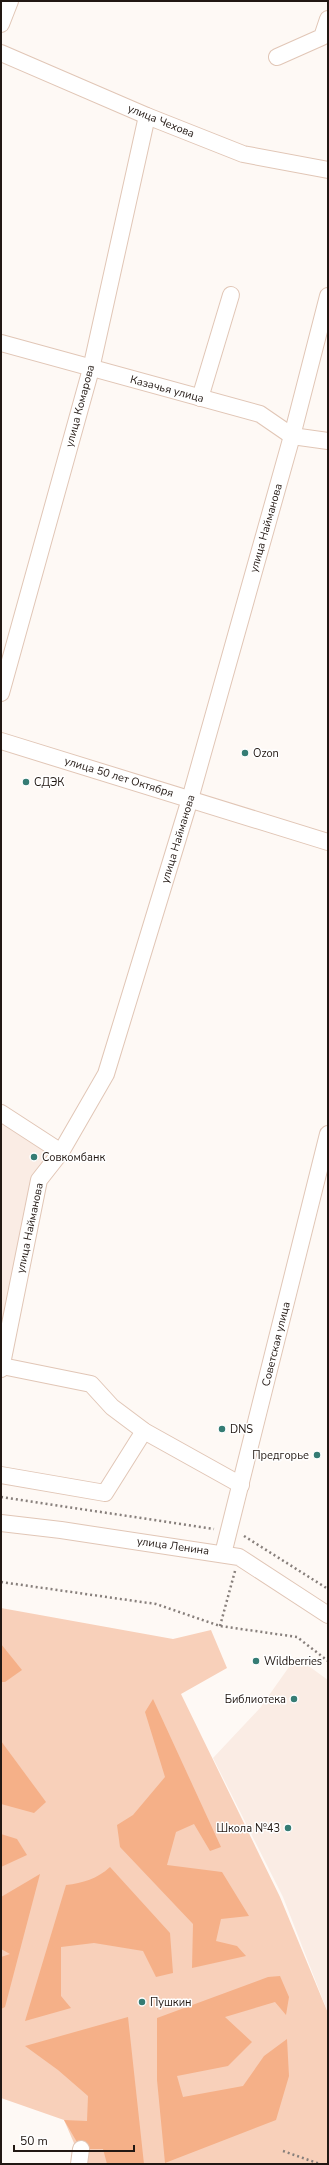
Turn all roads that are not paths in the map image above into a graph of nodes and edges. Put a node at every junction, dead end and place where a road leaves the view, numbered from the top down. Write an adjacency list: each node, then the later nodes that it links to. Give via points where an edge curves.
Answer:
1 (10, 1): 3 (street)
2 (328, 19): 4 (street)
3 (1, 24)
4 (325, 38): 6 (street)
5 (1, 53): 7 (street, улица Чехова)
6 (277, 57)
7 (148, 116): 8 (street, улица Чехова, via 243,154); 12 (street, улица Комарова)
8 (328, 170)
9 (231, 295): 13 (street)
10 (328, 296): 14 (street, улица Найманова)
11 (1, 343): 12 (street, Казачья улица)
12 (91, 369): 13 (street, Казачья улица); 16 (street, улица Комарова)
13 (200, 398): 14 (street, Казачья улица, via 260,414)
14 (292, 436): 15 (street, Казачья улица); 18 (street, улица Найманова)
15 (328, 441)
16 (1, 693)
17 (1, 741): 18 (street, улица 50 лет Октября)
18 (190, 799): 19 (street, улица 50 лет Октября); 22 (street, улица Найманова, via 106,1074)
19 (328, 842)
20 (1, 1113): 22 (street)
21 (328, 1134): 26 (street, Советская улица)
22 (61, 1152): 23 (street, улица Найманова, via 39,1180)
23 (1, 1367): 24 (street, via 91,1384 112,1407)
24 (144, 1431): 25 (street, via 105,1493); 26 (street)
25 (1, 1475)
26 (240, 1485): 28 (street, Советская улица, via 229,1531)
27 (1, 1523): 28 (street, улица Ленина)
28 (231, 1555): 29 (street, улица Ленина)
29 (328, 1615)

